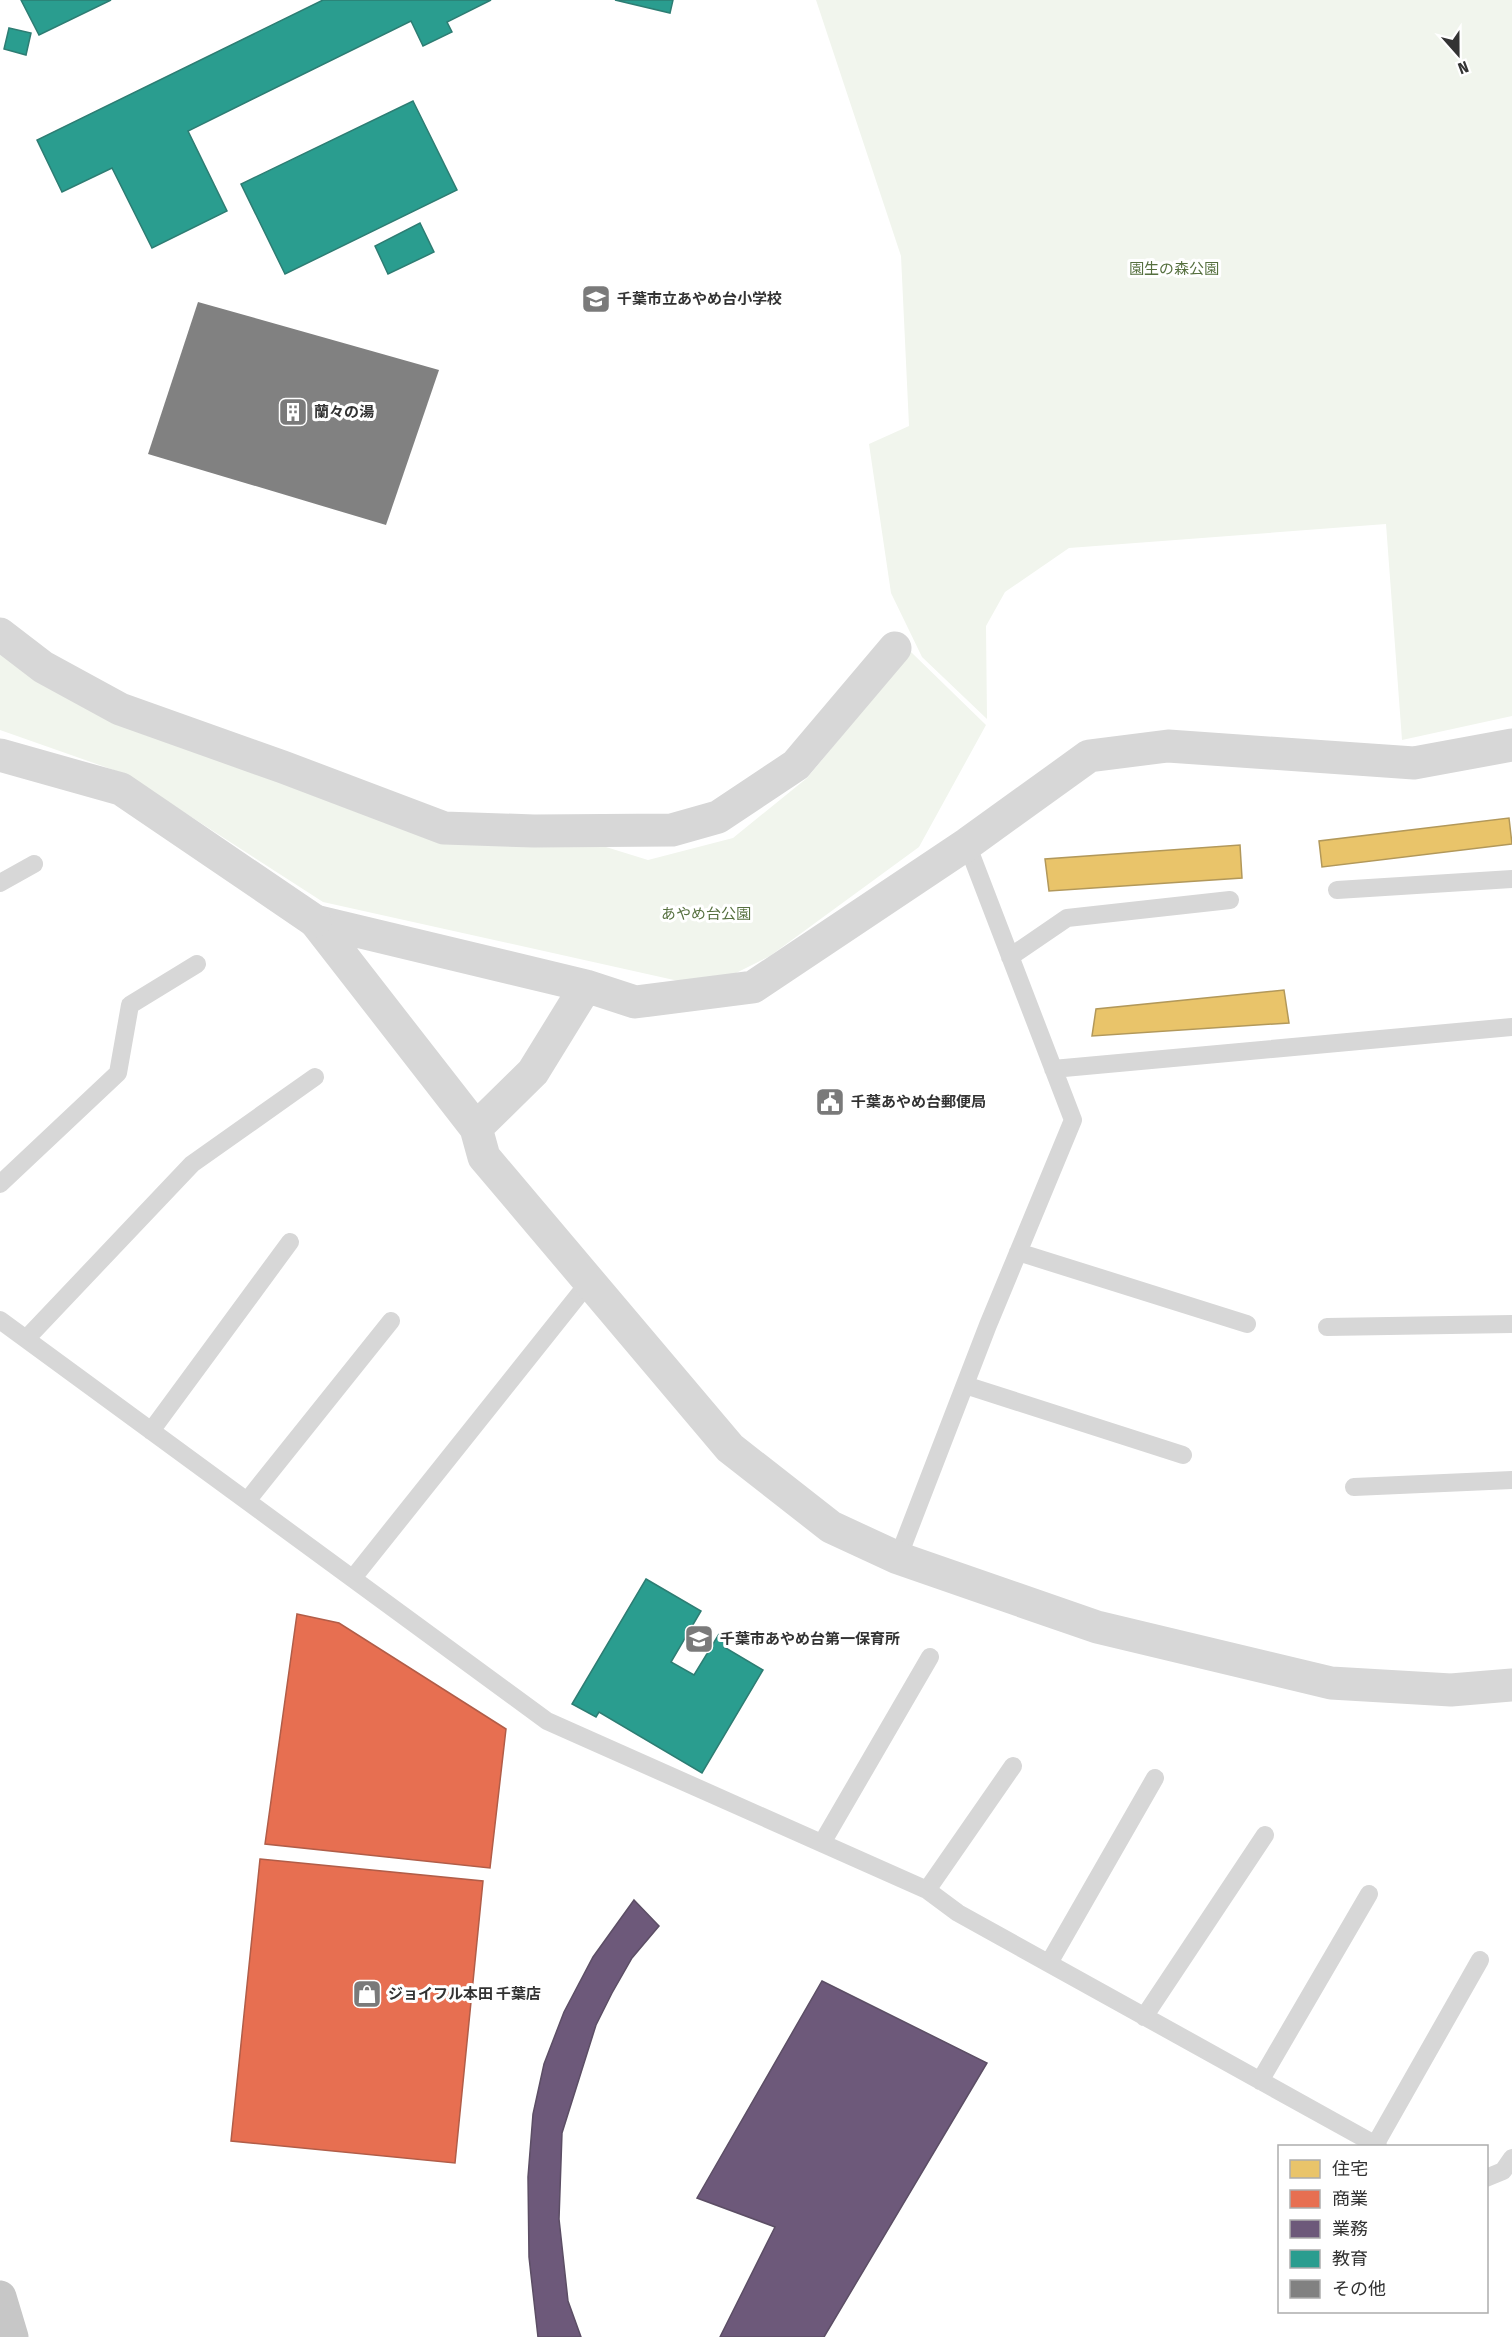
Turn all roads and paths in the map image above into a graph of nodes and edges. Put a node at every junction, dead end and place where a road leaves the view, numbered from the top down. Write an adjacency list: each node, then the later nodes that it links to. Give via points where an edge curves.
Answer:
1 (0, 634): 2 (street, via 43,667 120,709 444,828 534,831 672,830 718,817 796,765)
2 (895, 648)
3 (1512, 745): 5 (street, via 1414,763 1168,746 1089,756)
4 (0, 755): 11 (street, via 121,789)
5 (967, 844): 12 (lane); 14 (street, via 753,987 635,1002)
6 (34, 864): 8 (lane)
7 (1512, 879): 9 (lane)
8 (0, 883)
9 (1337, 890)
10 (1230, 900): 12 (lane, via 1067,918)
11 (315, 921): 14 (street); 18 (street)
12 (1010, 957): 16 (lane)
13 (196, 964): 19 (lane, via 130,1005 118,1073)
14 (586, 986): 18 (street, via 533,1072)
15 (1512, 1028): 16 (lane)
16 (1053, 1069): 21 (lane, via 1073,1120)
17 (315, 1077): 28 (lane, via 192,1164)
18 (476, 1128): 22 (street, via 484,1157)
19 (0, 1184)
20 (290, 1242): 30 (lane)
21 (1018, 1252): 25 (lane); 29 (lane)
22 (589, 1282): 35 (street, via 730,1448 831,1527); 36 (lane)
23 (0, 1320): 28 (lane)
24 (391, 1321): 34 (lane)
25 (1247, 1324)
26 (1512, 1324): 27 (lane)
27 (1327, 1327)
28 (27, 1339): 30 (lane)
29 (965, 1385): 31 (lane); 35 (lane)
30 (151, 1431): 34 (lane)
31 (1183, 1455)
32 (1512, 1480): 33 (lane)
33 (1354, 1487)
34 (247, 1501): 36 (lane)
35 (898, 1558): 38 (street, via 1097,1628 1331,1683 1450,1690)
36 (353, 1578): 42 (lane, via 547,1720)
37 (930, 1657): 42 (lane)
38 (1512, 1685)
39 (1013, 1766): 43 (lane)
40 (1155, 1778): 46 (lane)
41 (1265, 1835): 47 (lane)
42 (822, 1843): 43 (lane)
43 (927, 1890): 46 (lane, via 958,1913)
44 (1369, 1894): 48 (lane)
45 (1480, 1960): 50 (lane)
46 (1049, 1963): 47 (lane)
47 (1144, 2017): 48 (lane)
48 (1260, 2081): 49 (lane)
49 (1375, 2145)
50 (1378, 2145)
51 (1512, 2158): 52 (lane, via 1503,2170)
52 (1488, 2177)
53 (0, 2297): 54 (highway)
54 (12, 2337)

